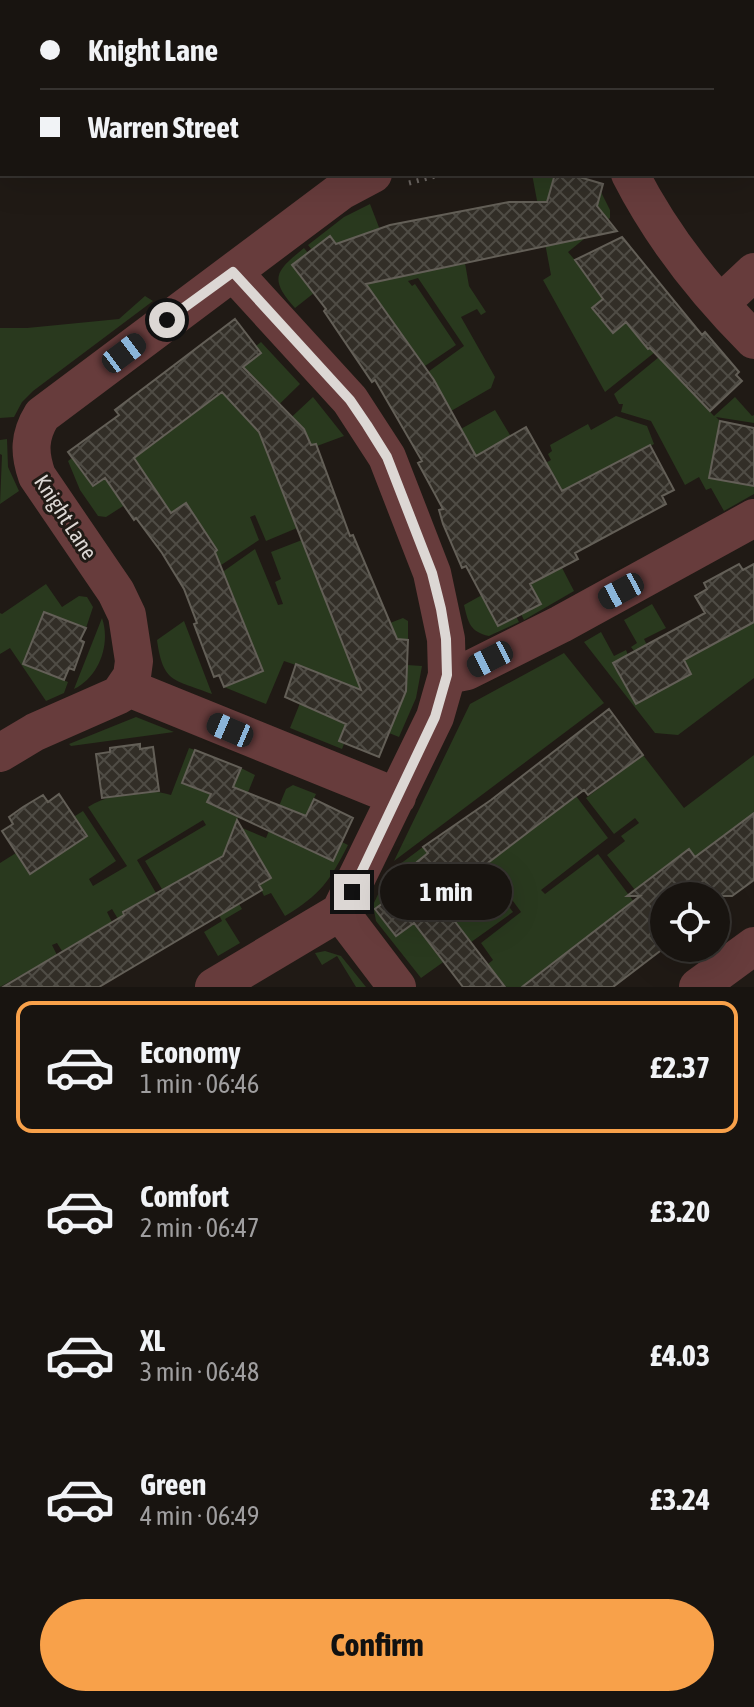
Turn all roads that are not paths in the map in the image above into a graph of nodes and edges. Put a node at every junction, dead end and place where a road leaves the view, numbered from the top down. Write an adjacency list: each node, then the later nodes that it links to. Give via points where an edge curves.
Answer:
1 (631, 176): 5 (street, via 680,258)
2 (386, 180): 3 (street, Knight Lane, via 341,191)
3 (233, 272): 8 (street, via 350,400 387,457 432,573 446,639); 9 (street, Knight Lane, via 52,407 30,441 37,476 127,615 134,661)
4 (754, 272): 5 (street)
5 (721, 303): 6 (street)
6 (754, 340)
7 (754, 518): 8 (street, via 561,624 467,671)
8 (447, 675): 11 (street, via 435,717)
9 (126, 687): 10 (street, via 107,702); 11 (street)
10 (0, 753)
11 (397, 797): 12 (street)
12 (340, 912): 14 (street); 15 (street)
13 (754, 946): 16 (street)
14 (214, 987)
15 (397, 987)
16 (698, 987)

